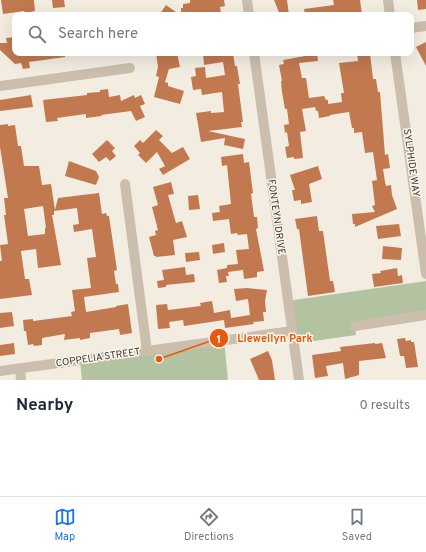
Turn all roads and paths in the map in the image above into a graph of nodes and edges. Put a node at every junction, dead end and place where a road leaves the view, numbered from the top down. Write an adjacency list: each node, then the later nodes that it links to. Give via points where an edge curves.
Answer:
1 (246, 0): 3 (street)
2 (388, 0): 4 (street)
3 (248, 12)
4 (390, 12)
5 (426, 26): 6 (street)
6 (414, 28)
7 (254, 56): 15 (street, FONTEYN DRIVE)
8 (395, 56): 12 (street, SYLPHIDE WAY)
9 (130, 68): 10 (street)
10 (0, 86)
11 (125, 184): 16 (street)
12 (426, 274)
13 (426, 315): 14 (street)
14 (355, 326)
15 (292, 331): 16 (street, COPPELIA STREET); 20 (street, FONTEYN DRIVE)
16 (147, 351): 17 (street, COPPELIA STREET)
17 (20, 369): 18 (street, COPPELIA STREET); 19 (street)
18 (0, 372)
19 (21, 380)
20 (299, 380)

